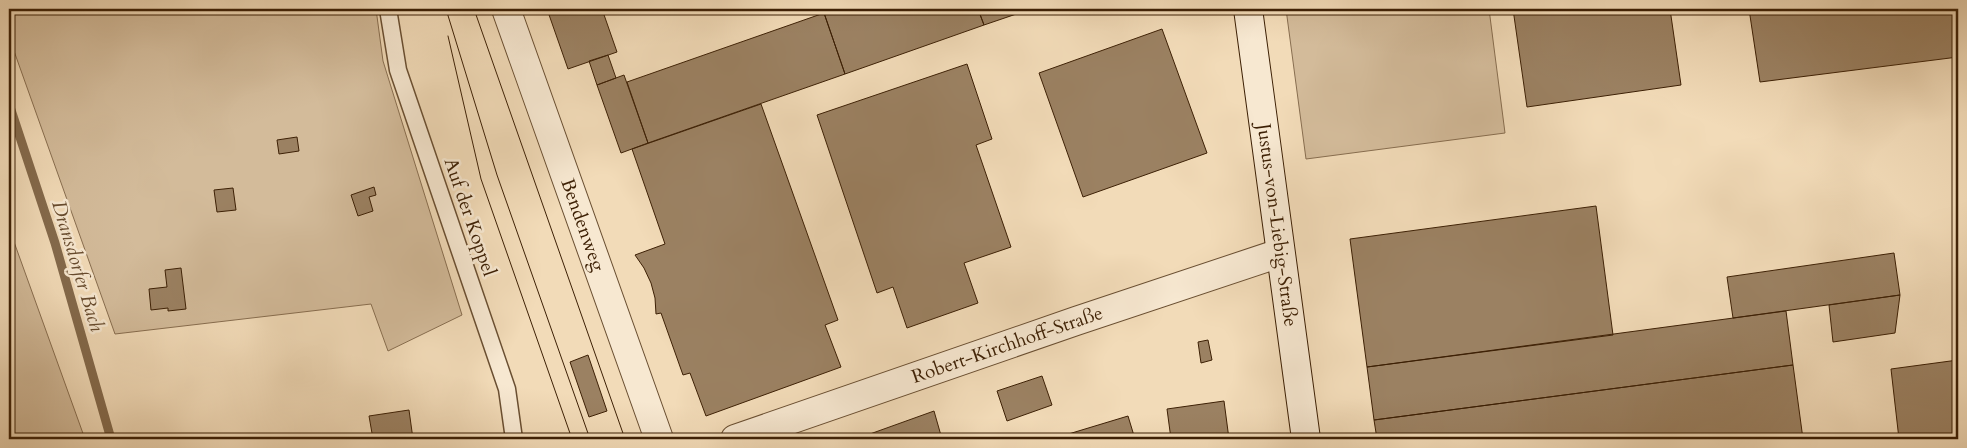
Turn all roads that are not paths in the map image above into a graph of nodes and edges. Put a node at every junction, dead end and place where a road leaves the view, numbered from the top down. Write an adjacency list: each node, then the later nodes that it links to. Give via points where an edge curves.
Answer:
1 (388, 9): 5 (lane, Auf der Koppel, via 398,70 507,388)
2 (506, 9): 6 (street, Bendenweg)
3 (1248, 9): 4 (street, Justus-von-Liebig-Straße)
4 (1280, 253): 7 (street, Robert-Kirchhoff-Straße); 8 (street, Justus-von-Liebig-Straße)
5 (514, 439)
6 (659, 439)
7 (735, 439)
8 (1306, 439)

